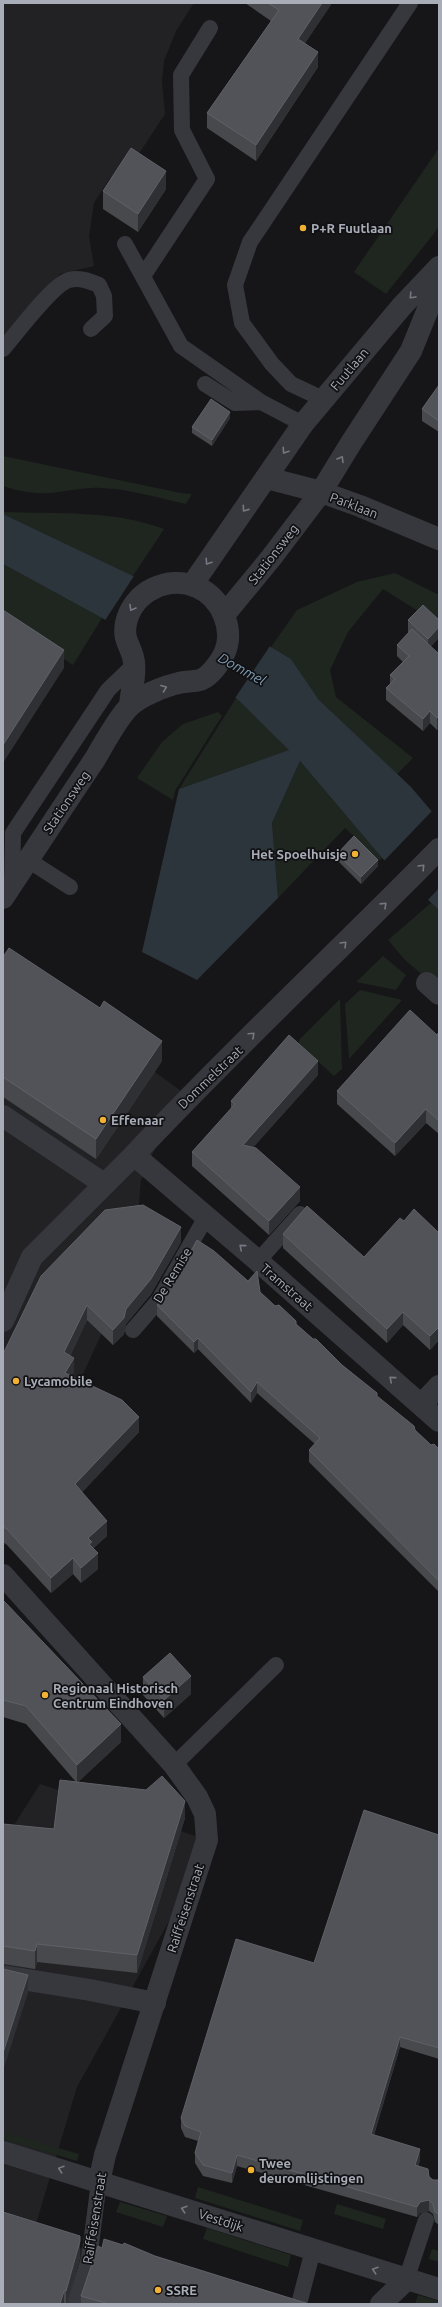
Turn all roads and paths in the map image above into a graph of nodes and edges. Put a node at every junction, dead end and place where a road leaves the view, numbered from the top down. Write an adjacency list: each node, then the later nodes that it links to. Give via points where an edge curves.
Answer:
1 (410, 3): 10 (lane, via 250,242 235,285 242,323 272,364 291,384)
2 (210, 28): 5 (lane, via 181,75 182,130 207,179)
3 (125, 244): 5 (lane)
4 (439, 267): 10 (street, Fuutlaan, one-way to 10, via 402,306)
5 (143, 276): 11 (lane, via 181,346)
6 (439, 282): 14 (street, one-way to 6, via 411,351)
7 (91, 329): 8 (lane, via 105,316 104,296 99,285 83,279 68,280 55,289)
8 (3, 349)
9 (205, 384): 11 (lane, via 235,403)
10 (323, 399): 12 (street, Fuutlaan)
11 (261, 402): 12 (lane)
12 (304, 424): 13 (street, Fuutlaan, one-way to 13)
13 (267, 478): 14 (street, Parklaan); 16 (street, one-way to 16)
14 (321, 492): 15 (street, Parklaan); 17 (street, Stationsweg)
15 (439, 539)
16 (192, 585): 17 (street, Stationsweg, via 212,596); 18 (street, Stationsweg, one-way to 18, via 180,583 156,587 136,601 126,623 125,639)
17 (225, 619): 19 (street, Stationsweg, one-way to 17, via 165,687 201,680 215,668 228,639)
18 (134, 665): 19 (street, Stationsweg); 23 (lane, via 108,690 13,833)
19 (130, 706): 21 (street, Stationsweg)
20 (439, 850): 25 (street, Dommelstraat, one-way to 20, via 193,1091)
21 (28, 860): 22 (lane); 23 (street, Stationsweg)
22 (70, 886)
23 (8, 891)
24 (3, 1116): 26 (street)
25 (134, 1155): 26 (street, Dommelstraat); 28 (street, Tramstraat)
26 (104, 1184): 30 (street, Dommelstraat, via 32,1258)
27 (300, 1214): 29 (lane)
28 (206, 1217): 29 (street, Tramstraat, one-way to 28); 31 (lane, De Remise, via 159,1300)
29 (258, 1261): 33 (street, Tramstraat, one-way to 29)
30 (3, 1321)
31 (133, 1330)
32 (439, 1386): 33 (street)
33 (421, 1405): 34 (street, Tramstraat)
34 (439, 1421)
35 (3, 1575): 37 (street, Raiffeisenstraat)
36 (276, 1665): 37 (lane)
37 (174, 1765): 39 (street, Raiffeisenstraat, via 198,1797 206,1814 207,1840)
38 (3, 1976): 39 (street)
39 (155, 2003): 41 (street, Raiffeisenstraat, via 105,2155)
40 (3, 2152): 41 (street, Vestdijk, one-way to 40)
41 (99, 2182): 43 (street, Vestdijk, one-way to 41); 46 (lane, Raiffeisenstraat, via 89,2259)
42 (426, 2220): 44 (lane)
43 (313, 2250): 44 (street, Vestdijk, one-way to 43); 47 (lane)
44 (406, 2280): 45 (street, Vestdijk); 48 (street)
45 (439, 2289)
46 (75, 2304)
47 (299, 2304)
48 (381, 2304)

